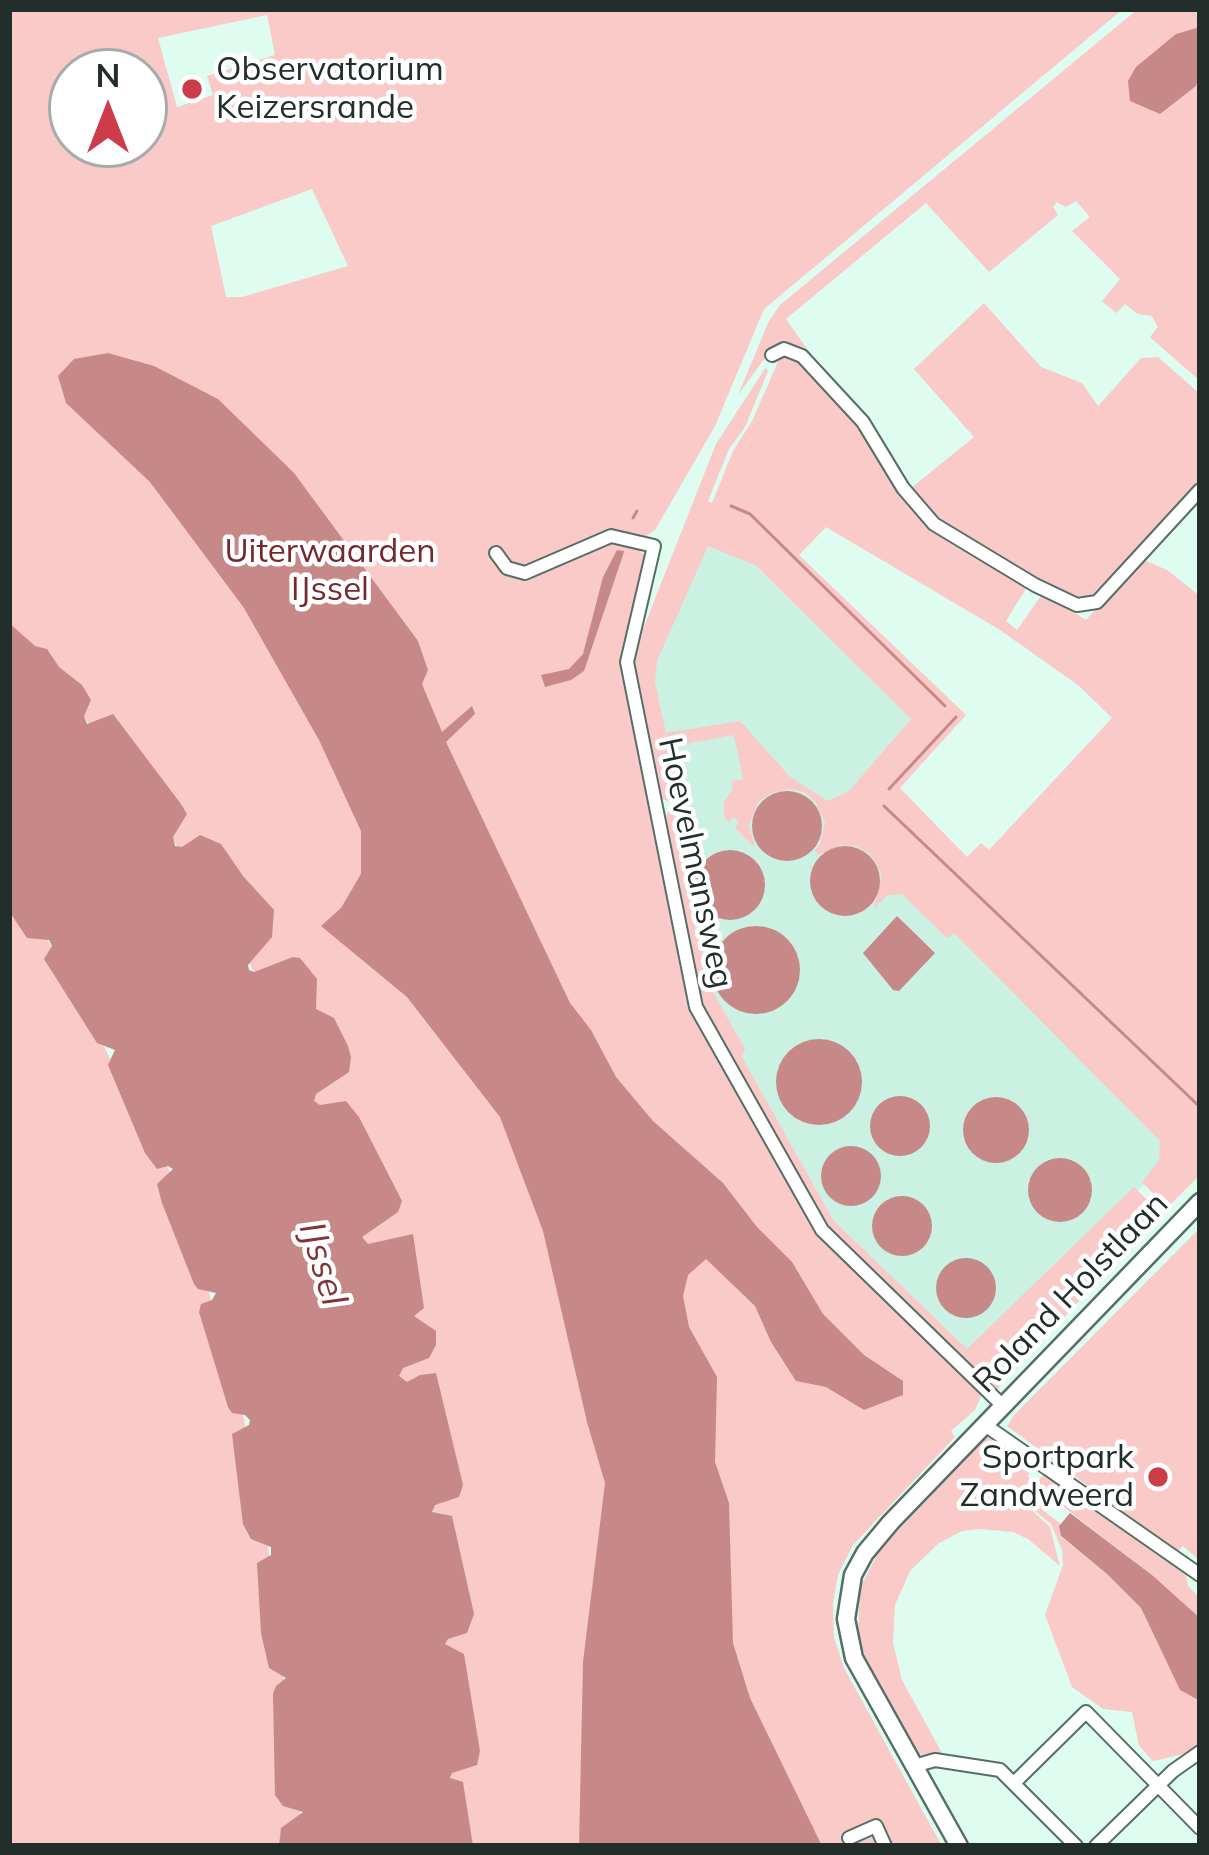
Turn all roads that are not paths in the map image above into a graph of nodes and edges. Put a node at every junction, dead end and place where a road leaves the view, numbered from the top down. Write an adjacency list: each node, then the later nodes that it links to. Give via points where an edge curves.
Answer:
1 (772, 355): 2 (street, via 784,349 802,356 863,422 934,524 1076,605 1096,602)
2 (1200, 490)
3 (496, 553): 5 (street, Hoevelmansweg, via 507,568 525,573 611,536 653,546 628,670 696,1006 822,1230)
4 (1200, 1202): 5 (street, Roland Holstlaan)
5 (1003, 1406): 6 (street, Roland Holstlaan)
6 (985, 1425): 7 (street); 9 (street, Roland Holstlaan, via 877,1537 849,1590 854,1658)
7 (1200, 1575)
8 (1200, 1752): 11 (street)
9 (914, 1766): 10 (street, via 968,1762 1000,1769); 15 (street, Roland Holstlaan)
10 (1014, 1783): 11 (street, via 1086,1712); 16 (street)
11 (1158, 1786): 12 (street); 17 (street)
12 (1200, 1828)
13 (850, 1838): 14 (street, via 875,1826)
14 (885, 1846)
15 (959, 1846)
16 (1076, 1846)
17 (1096, 1846)

